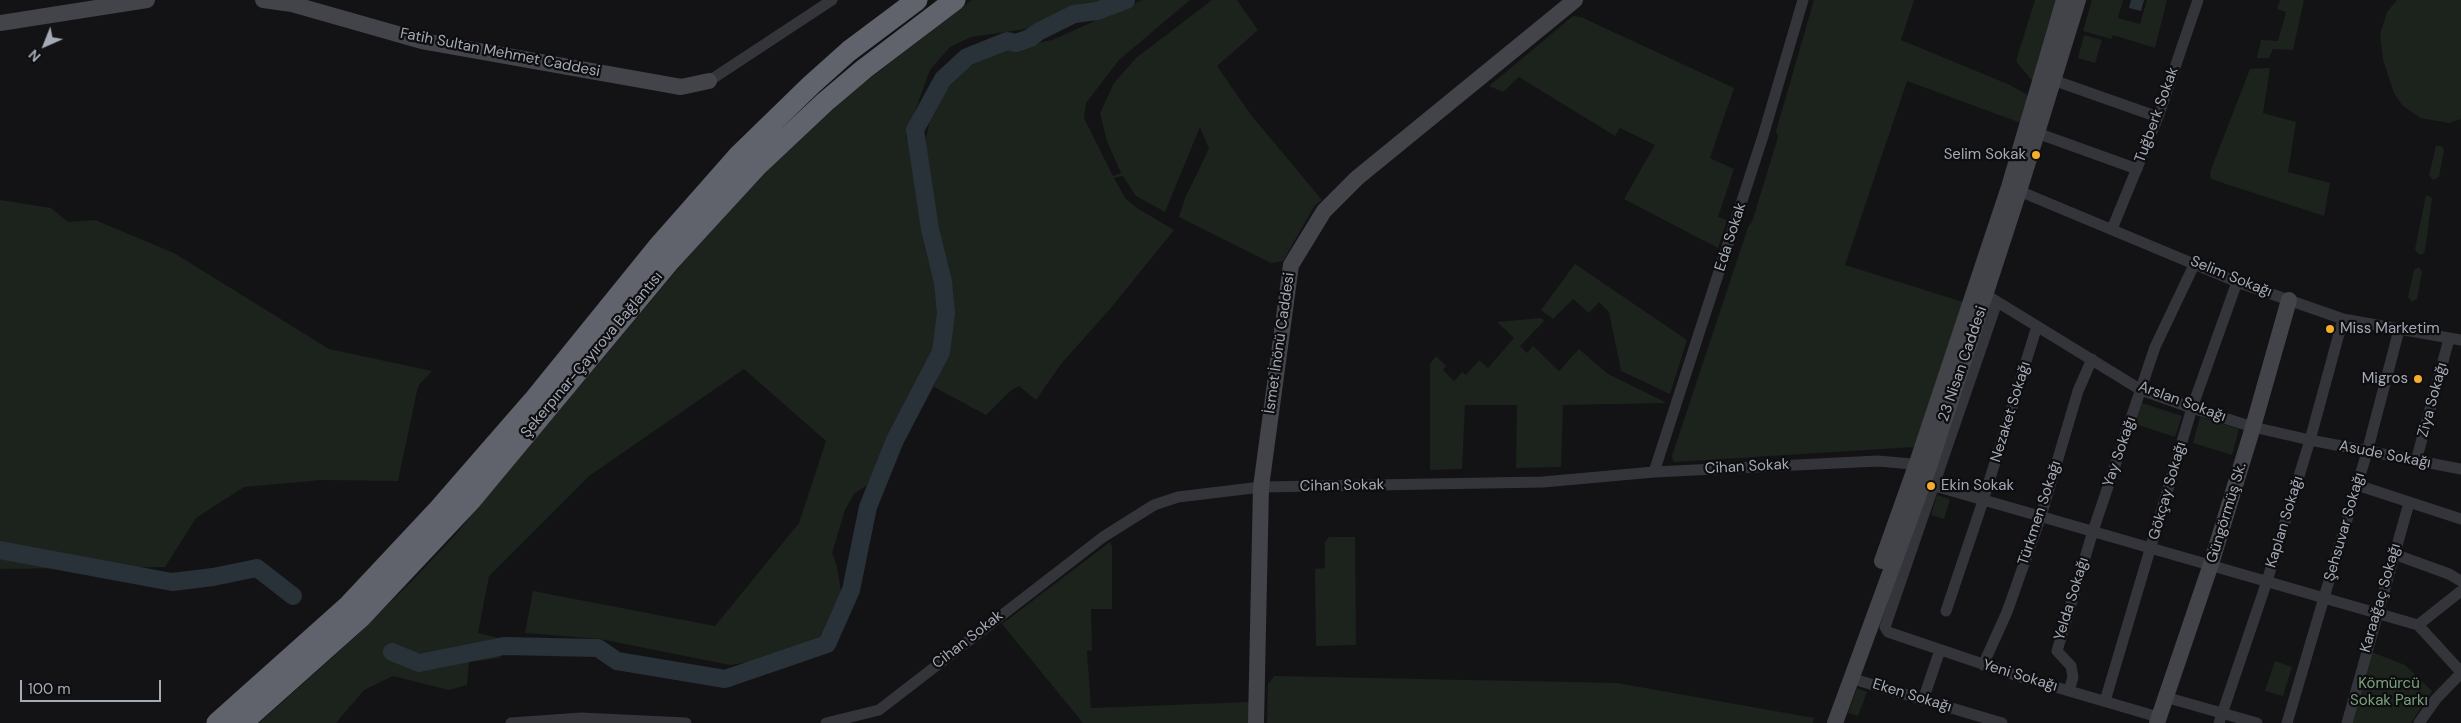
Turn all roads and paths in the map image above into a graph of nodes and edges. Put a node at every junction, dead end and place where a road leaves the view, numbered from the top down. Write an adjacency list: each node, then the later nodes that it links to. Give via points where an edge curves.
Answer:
1 (147, 0): 11 (street)
2 (263, 0): 13 (street, Fatih Sultan Mehmet Caddesi, via 292,4 422,41 681,87)
3 (832, 0): 13 (street)
4 (917, 0): 66 (highway, Şekerpınar-Çayırova Bağlantısı, via 849,51 739,155 657,248 533,401 433,517 349,605)
5 (955, 0): 67 (highway, Şekerpınar-Çayırova Bağlantısı, via 838,91 759,164 668,263 458,514 360,618)
6 (1575, 0): 39 (street, İsmet İnönü Caddesi, via 1357,178 1324,211 1290,265)
7 (1803, 0): 36 (street, Eda Sokak, via 1763,136)
8 (2064, 0): 17 (street, 23 Nisan Caddesi)
9 (2078, 0): 12 (street, 23 Nisan Caddesi)
10 (2198, 0): 14 (street, Tuğberk Sokak)
11 (0, 23)
12 (2053, 80): 14 (street); 15 (street, 23 Nisan Caddesi)
13 (709, 81)
14 (2158, 118): 16 (street, Tuğberk Sokak)
15 (2037, 133): 16 (street); 17 (street, 23 Nisan Caddesi)
16 (2137, 169): 18 (street, Tuğberk Sokak)
17 (2014, 189): 18 (street, Selim Sokağı); 21 (street, 23 Nisan Caddesi); 34 (street, 23 Nisan Caddesi)
18 (2112, 229): 19 (street, Selim Sokağı)
19 (2195, 263): 20 (street, Selim Sokağı); 28 (street, Yay Sokağı, via 2155,347)
20 (2237, 282): 22 (street, Selim Sokağı); 29 (street, Gökçay Sokağı)
21 (1991, 298): 24 (street, Arslan Sokağı); 34 (street, 23 Nisan Caddesi); 38 (street)
22 (2289, 300): 23 (street, Selim Sokağı); 30 (street, Güngörmüş Sk.)
23 (2343, 319): 25 (street, Selim Sokağı); 31 (street, Kaplan Sokağı)
24 (2037, 326): 27 (street, Arslan Sokağı); 40 (street, Nezaket Sokağı)
25 (2399, 330): 26 (street, Selim Sokağı); 32 (street, Şehsuvar Sokağı)
26 (2455, 339): 33 (street, Ziya Sokağı)
27 (2092, 359): 28 (street, Arslan Sokağı); 42 (street, Türkmen Sokağı, via 2078,391)
28 (2141, 390): 29 (street, Arslan Sokağı); 44 (street, Yay Sokağı)
29 (2192, 408): 30 (street, Arslan Sokağı); 45 (street, Gökçay Sokağı)
30 (2253, 427): 31 (street, Arslan Sokağı); 47 (street, Güngörmüş Sk.)
31 (2310, 440): 32 (street, Asude Sokağı); 48 (street, Kaplan Sokağı)
32 (2367, 452): 33 (street, Asude Sokağı); 37 (street, Şehsuvar Sokağı)
33 (2416, 460): 35 (street, Asude Sokağı)
34 (1923, 465): 36 (street, Cihan Sokak, via 1878,461); 58 (street, 23 Nisan Caddesi); 72 (street, 23 Nisan Caddesi)
35 (2461, 469)
36 (1654, 472): 39 (street, Cihan Sokak, via 1543,482)
37 (2357, 485): 41 (street); 51 (street, Şehsuvar Sokağı)
38 (1935, 486): 40 (street); 55 (street, Yeni Sokağı, via 1885,628 1888,632)
39 (1261, 487): 70 (street, Cihan Sokak, via 1178,497 1154,505 1103,537 878,710); 71 (street, İsmet İnönü Caddesi)
40 (1983, 501): 42 (street); 52 (street, Nezaket Sokağı)
41 (2409, 503): 43 (street); 46 (street, Karaağaç Sokağı)
42 (2041, 516): 44 (street); 56 (street, Türkmen Sokağı, via 2007,612)
43 (2461, 519)
44 (2093, 531): 45 (street); 59 (street, Yelda Sokağı, via 2056,651 2071,666 2073,678)
45 (2152, 548): 47 (street); 62 (street, Gökçay Sokağı)
46 (2394, 554): 49 (street); 53 (street, Karaağaç Sokağı)
47 (2211, 564): 48 (street); 60 (street, Güngörmüş Sk.)
48 (2267, 581): 51 (street); 63 (street, Kaplan Sokağı)
49 (2461, 581)
50 (2461, 591): 54 (street)
51 (2324, 598): 53 (street); 76 (street, Şehsuvar Sokağı)
52 (1946, 611)
53 (2376, 614): 54 (street); 77 (street, Karaağaç Sokağı)
54 (2418, 626): 57 (street)
55 (1940, 650): 56 (street, Yeni Sokağı); 61 (street)
56 (1983, 665): 59 (street, Yeni Sokağı)
57 (2461, 672): 65 (street, via 2436,699)
58 (1850, 678): 61 (street, Eken Sokağı); 73 (street, 23 Nisan Caddesi)
59 (2069, 691): 62 (street, Yeni Sokağı)
60 (2165, 697): 63 (street); 64 (street, Güngörmüş Sk.)
61 (1923, 700): 74 (street, Eken Sokağı)
62 (2104, 701): 64 (street, Yeni Sokağı)
63 (2220, 718): 75 (street)
64 (2157, 720)
65 (2421, 722)
66 (217, 723)
67 (242, 723)
68 (510, 723): 69 (street, via 581,718)
69 (686, 723)
70 (826, 723)
71 (1256, 723)
72 (1824, 723)
73 (1834, 723)
74 (2002, 723)
75 (2257, 723)
76 (2286, 723)
77 (2346, 723)

